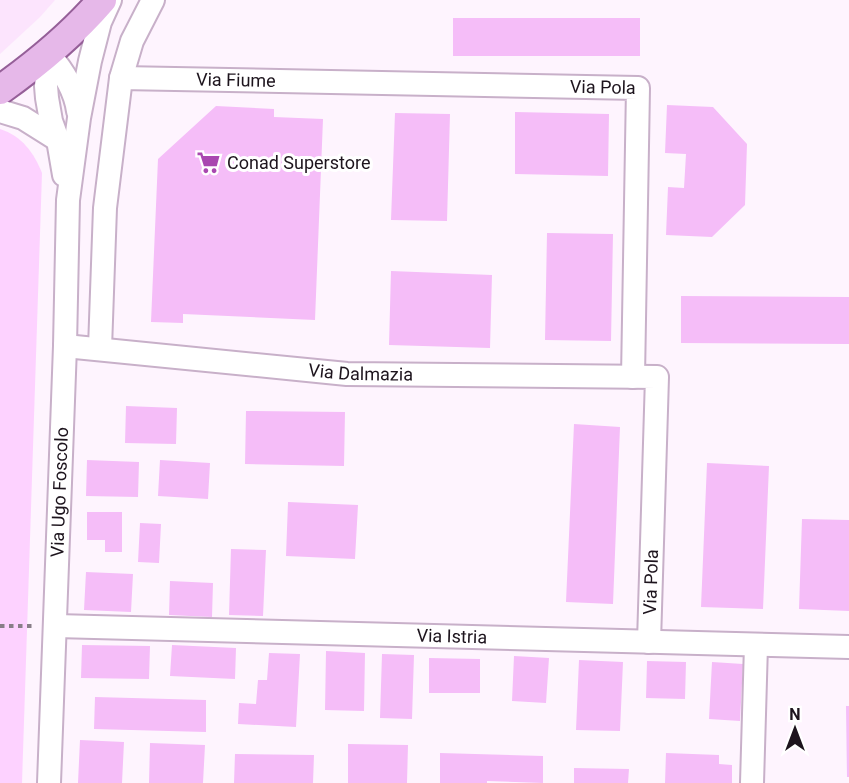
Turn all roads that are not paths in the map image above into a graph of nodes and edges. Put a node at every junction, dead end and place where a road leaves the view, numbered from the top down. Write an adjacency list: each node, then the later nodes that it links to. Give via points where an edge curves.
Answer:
1 (102, 0): 4 (main road)
2 (110, 0): 9 (street, Via Ugo Foscolo, via 100,22)
3 (153, 0): 5 (street, via 132,41)
4 (49, 54): 7 (main road); 9 (street, Via Ugo Foscolo, via 75,94); 9 (street, Via Ugo Foscolo, via 47,98 51,121)
5 (121, 78): 6 (street, Via Fiume); 10 (street)
6 (351, 83): 13 (street, Via Pola, via 638,88)
7 (0, 90)
8 (0, 111): 9 (street)
9 (72, 131): 10 (street); 11 (street, Via Ugo Foscolo)
10 (112, 141): 12 (street, via 105,208)
11 (65, 346): 12 (street, Via Dalmazia); 15 (street, Via Ugo Foscolo)
12 (100, 348): 13 (street, Via Dalmazia, via 347,374)
13 (633, 377): 14 (street, Via Dalmazia)
14 (657, 377): 16 (street, Via Pola)
15 (56, 626): 16 (street, Via Istria); 19 (street, Via Ugo Foscolo)
16 (649, 642): 17 (street, Via Istria)
17 (756, 645): 18 (street, Via Istria); 20 (street)
18 (849, 647)
19 (50, 783)
20 (752, 783)

